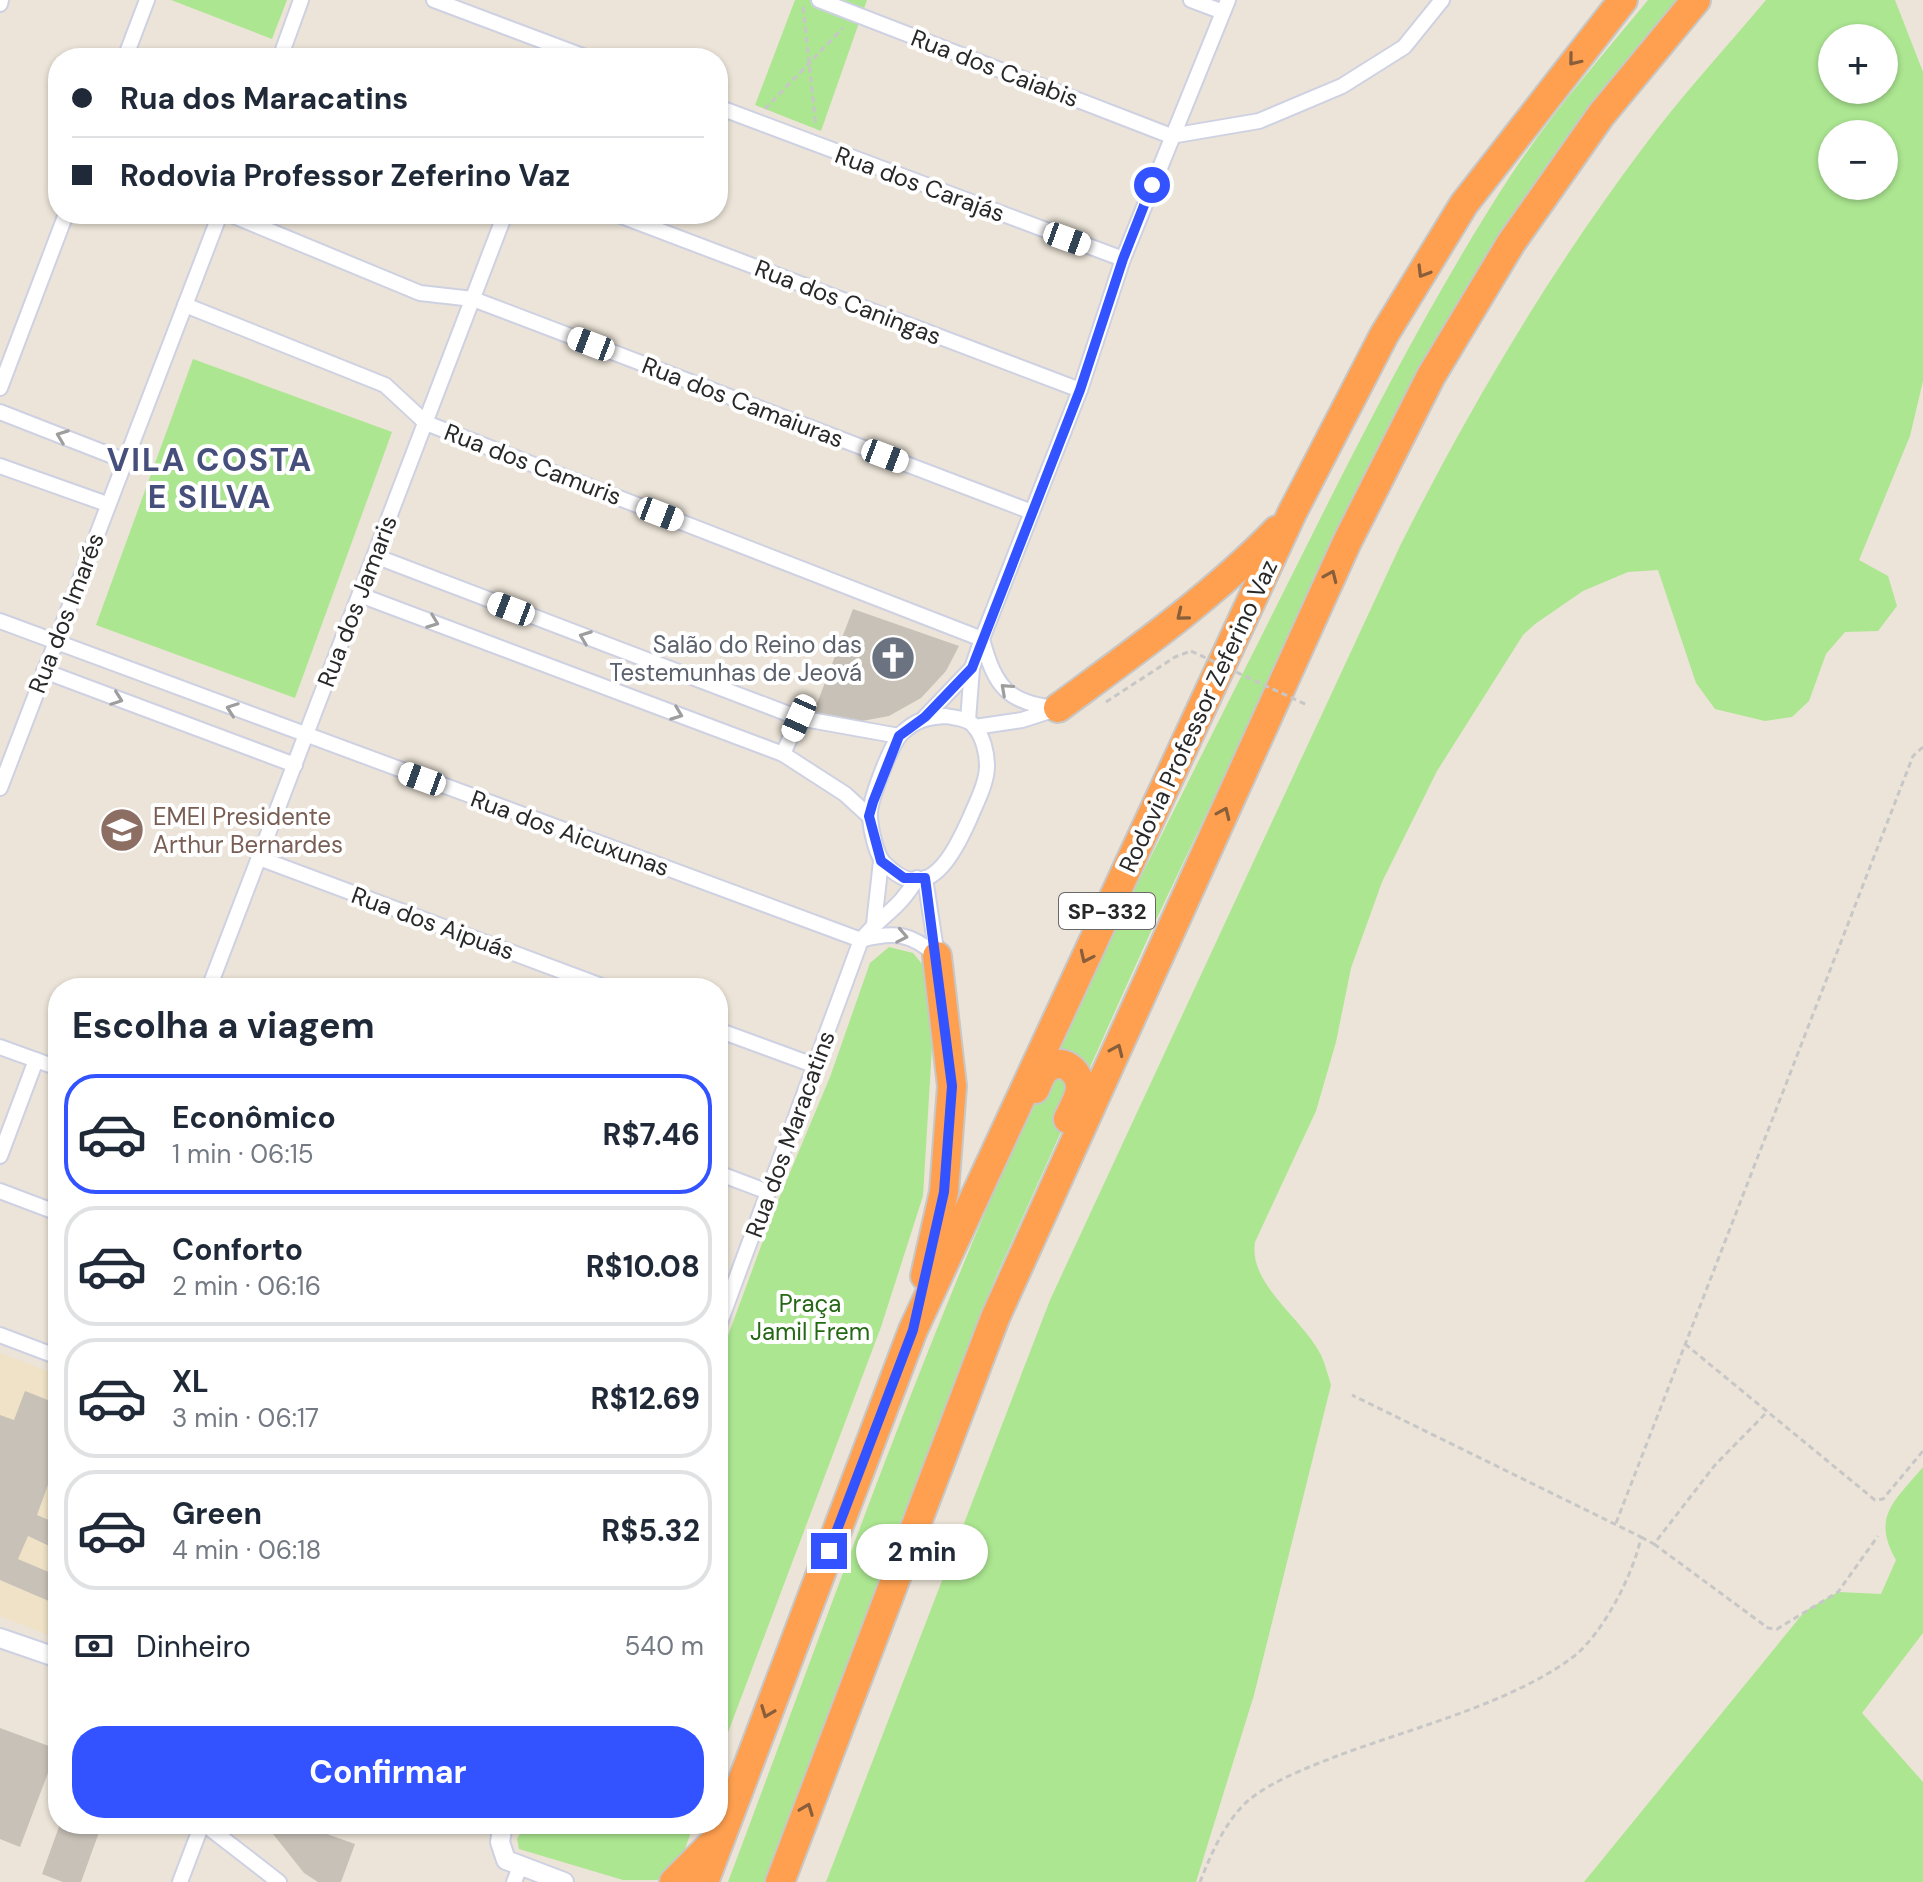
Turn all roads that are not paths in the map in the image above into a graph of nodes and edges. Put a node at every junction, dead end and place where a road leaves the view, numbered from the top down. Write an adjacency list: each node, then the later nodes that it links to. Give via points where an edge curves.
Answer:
1 (147, 0): 10 (street)
2 (301, 0): 11 (street)
3 (819, 0): 14 (street, Rua dos Caiabis)
4 (1191, 0): 9 (street)
5 (1442, 0): 14 (street, via 1404,47 1342,86 1259,121)
6 (1623, 0): 31 (highway, Rodovia Professor Zeferino Vaz / SP-332, one-way to 31, via 1464,204 1384,335)
7 (1696, 0): 72 (highway, SP-332, one-way to 7, via 995,1318 1347,542 1431,376 1511,243 1601,115)
8 (443, 2): 12 (street)
9 (1226, 6): 14 (street)
10 (129, 48)
11 (284, 48)
12 (552, 48)
13 (728, 111): 20 (street, Rua dos Carajás)
14 (1171, 136): 20 (street)
15 (62, 224): 23 (street)
16 (216, 224): 22 (street, Rua dos Imarés)
17 (253, 224): 21 (street, Rua dos Camaiuras, via 420,293)
18 (501, 224): 21 (street, Rua dos Jamaris)
19 (642, 224): 24 (street, Rua dos Caningas)
20 (1123, 259): 24 (street)
21 (473, 299): 26 (street, Rua dos Jamaris); 30 (street, Rua dos Camaiuras)
22 (185, 305): 26 (street, Rua dos Camuris, via 385,385); 27 (street, Rua dos Imarés)
23 (0, 388)
24 (1080, 390): 30 (street)
25 (0, 412): 27 (street, one-way to 25)
26 (426, 423): 32 (street, Rua dos Jamaris); 35 (street, Rua dos Camuris)
27 (123, 460): 29 (street, Rua dos Imarés)
28 (0, 466): 29 (street)
29 (107, 504): 36 (street, Rua dos Imarés)
30 (1032, 512): 35 (street)
31 (1292, 513): 39 (highway, one-way to 39, via 1242,566); 69 (highway, Rodovia Professor Zeferino Vaz / SP-332, one-way to 69)
32 (375, 556): 33 (street, Rua dos Jamaris); 41 (street, one-way to 32)
33 (360, 595): 43 (street, Rua dos Jamaris); 45 (street, one-way to 45)
34 (0, 621): 36 (street, Rua dos Aicuxunas)
35 (982, 639): 37 (street); 39 (street, one-way to 35, via 1030,706 1004,690 992,673)
36 (55, 643): 38 (street, Rua dos Imarés); 43 (street, Rua dos Aicuxunas, one-way to 36)
37 (972, 668): 40 (street); 42 (street)
38 (44, 671): 46 (street, Rua dos Imarés); 47 (street, one-way to 47)
39 (1058, 708): 42 (street, via 1022,720)
40 (925, 717): 42 (street); 44 (street)
41 (799, 718): 44 (street); 45 (street)
42 (971, 723): 52 (street, via 985,746 987,769 977,802 948,863)
43 (306, 736): 47 (street, Rua dos Jamaris); 54 (street, Rua dos Aicuxunas)
44 (899, 736): 49 (street)
45 (783, 754): 49 (street)
46 (5, 758): 48 (street, Rua dos Imarés)
47 (295, 765): 50 (street, Rua dos Jamaris)
48 (0, 788)
49 (869, 816): 51 (street)
50 (259, 858): 56 (street, Rua dos Jamaris); 57 (street, Rua dos Aipuás)
51 (881, 861): 52 (street, via 904,878); 53 (street)
52 (921, 878): 53 (street, Rua dos Maracatins, via 892,914); 55 (street)
53 (874, 924): 54 (street, Rua dos Maracatins)
54 (861, 940): 55 (street, one-way to 55, via 902,934); 62 (street, Rua dos Maracatins)
55 (937, 956): 69 (highway, via 952,1086 944,1192)
56 (215, 978)
57 (580, 978)
58 (728, 1034): 62 (street)
59 (0, 1047): 60 (street)
60 (36, 1060): 61 (street); 63 (street)
61 (48, 1064)
62 (816, 1066): 66 (street, Rua dos Maracatins)
63 (0, 1156)
64 (728, 1177): 66 (street)
65 (0, 1191): 67 (street)
66 (768, 1192): 68 (street, Rua dos Maracatins)
67 (48, 1209)
68 (728, 1298)
69 (913, 1330): 75 (highway, Rodovia Professor Zeferino Vaz / SP-332)
70 (0, 1335): 71 (street)
71 (48, 1353)
72 (874, 1636): 75 (highway, via 877,1604 976,1341 1080,1091 1075,1073 1062,1064 1043,1072 1008,1146 917,1353 826,1595); 87 (highway, SP-332, one-way to 72)
73 (0, 1638): 74 (street)
74 (48, 1655)
75 (786, 1662): 76 (highway, Rodovia Professor Zeferino Vaz / SP-332, one-way to 76)
76 (728, 1815)
77 (199, 1834): 82 (street)
78 (216, 1834): 83 (street)
79 (502, 1834): 81 (street, via 506,1860)
80 (721, 1834): 85 (highway); 86 (highway, Rodovia Professor Zeferino Vaz / SP-332)
81 (517, 1874): 84 (street)
82 (180, 1882)
83 (279, 1882)
84 (564, 1882)
85 (674, 1882)
86 (704, 1882)
87 (780, 1882)

